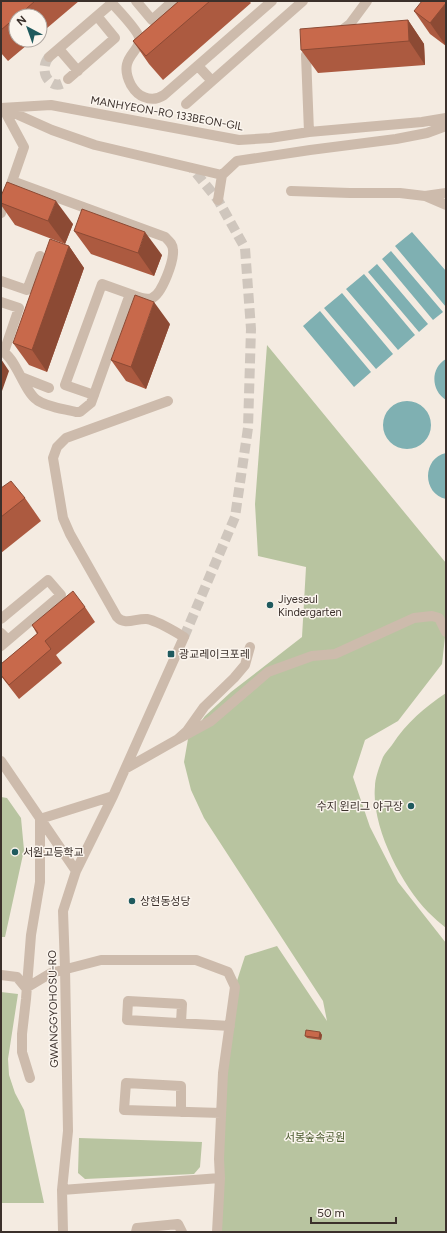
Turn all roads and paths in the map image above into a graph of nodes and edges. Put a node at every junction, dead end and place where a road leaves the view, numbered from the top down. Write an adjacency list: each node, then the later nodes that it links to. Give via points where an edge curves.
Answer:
1 (136, 1): 2 (street, via 152,20)
2 (173, 1)
3 (272, 1): 12 (street)
4 (303, 1): 15 (street)
5 (367, 1): 8 (street, via 350,24)
6 (111, 2): 7 (street); 12 (street, via 139,37 137,47 126,65 131,85 138,94 160,98)
7 (97, 16): 10 (street); 13 (street, via 115,38)
8 (328, 38)
9 (316, 42): 20 (street, via 306,55)
10 (59, 49): 11 (street); 13 (street)
11 (50, 57)
12 (198, 66): 15 (street)
13 (78, 71): 14 (street)
14 (68, 79)
15 (212, 81): 16 (street)
16 (186, 104)
17 (2, 108): 20 (street, MANHYEON-RO 133BEON-GIL, via 51,105 239,140); 21 (street, via 95,145); 22 (street, via 24,147)
18 (446, 118): 20 (street, MANHYEON-RO 133BEON-GIL)
19 (446, 126): 21 (street, via 396,139 237,161)
20 (309, 132)
21 (222, 175): 27 (street)
22 (12, 181): 26 (street); 32 (street, via 165,237 172,244 173,256 162,287 152,298 146,299)
23 (290, 191): 25 (street, via 400,193)
24 (446, 192): 25 (street)
25 (425, 196): 28 (street)
26 (4, 198): 29 (street)
27 (218, 200)
28 (446, 205)
29 (1, 213)
30 (40, 256): 31 (street, via 27,290)
31 (1, 281)
32 (130, 294): 37 (street); 37 (street, via 102,284 65,385)
33 (1, 302): 34 (street, via 19,308)
34 (2, 351): 35 (street, via 14,364)
35 (21, 377): 36 (street); 37 (street, via 36,400 76,412 86,408)
36 (49, 388)
37 (94, 395)
38 (168, 401): 45 (street, GWANGGYOHOSU-RO, via 66,438 57,447 53,458 66,527 117,617 126,622 148,619 184,636)
39 (1, 619): 41 (street, via 48,580 61,595)
40 (446, 632): 43 (street, via 439,618 414,618 335,654 312,656 282,666 268,672 211,721)
41 (3, 640)
42 (250, 647): 43 (street, via 245,665 204,707)
43 (178, 739): 45 (street)
44 (1, 762): 47 (street)
45 (125, 770): 46 (street, GWANGGYOHOSU-RO)
46 (113, 796): 47 (street); 48 (street, GWANGGYOHOSU-RO)
47 (40, 819): 48 (street); 51 (street, via 40,882)
48 (76, 871): 49 (street, GWANGGYOHOSU-RO, via 63,912)
49 (65, 968): 51 (street); 53 (street, via 101,960 196,960 228,972 235,987); 58 (street, GWANGGYOHOSU-RO, via 68,1132)
50 (1, 975): 51 (street, via 17,977)
51 (26, 988): 54 (street, via 22,1052)
52 (181, 1023): 52 (street, via 127,1020 128,1001 182,1004); 53 (street)
53 (230, 1026): 56 (street)
54 (30, 1078)
55 (181, 1112): 55 (street, via 124,1110 126,1083 181,1086); 56 (street)
56 (221, 1113): 57 (street, via 218,1159)
57 (220, 1178): 58 (street); 62 (street)
58 (62, 1190): 59 (street, GWANGGYOHOSU-RO)
59 (63, 1232)
60 (136, 1232): 61 (street, via 137,1228 178,1224)
61 (182, 1232)
62 (216, 1232)

